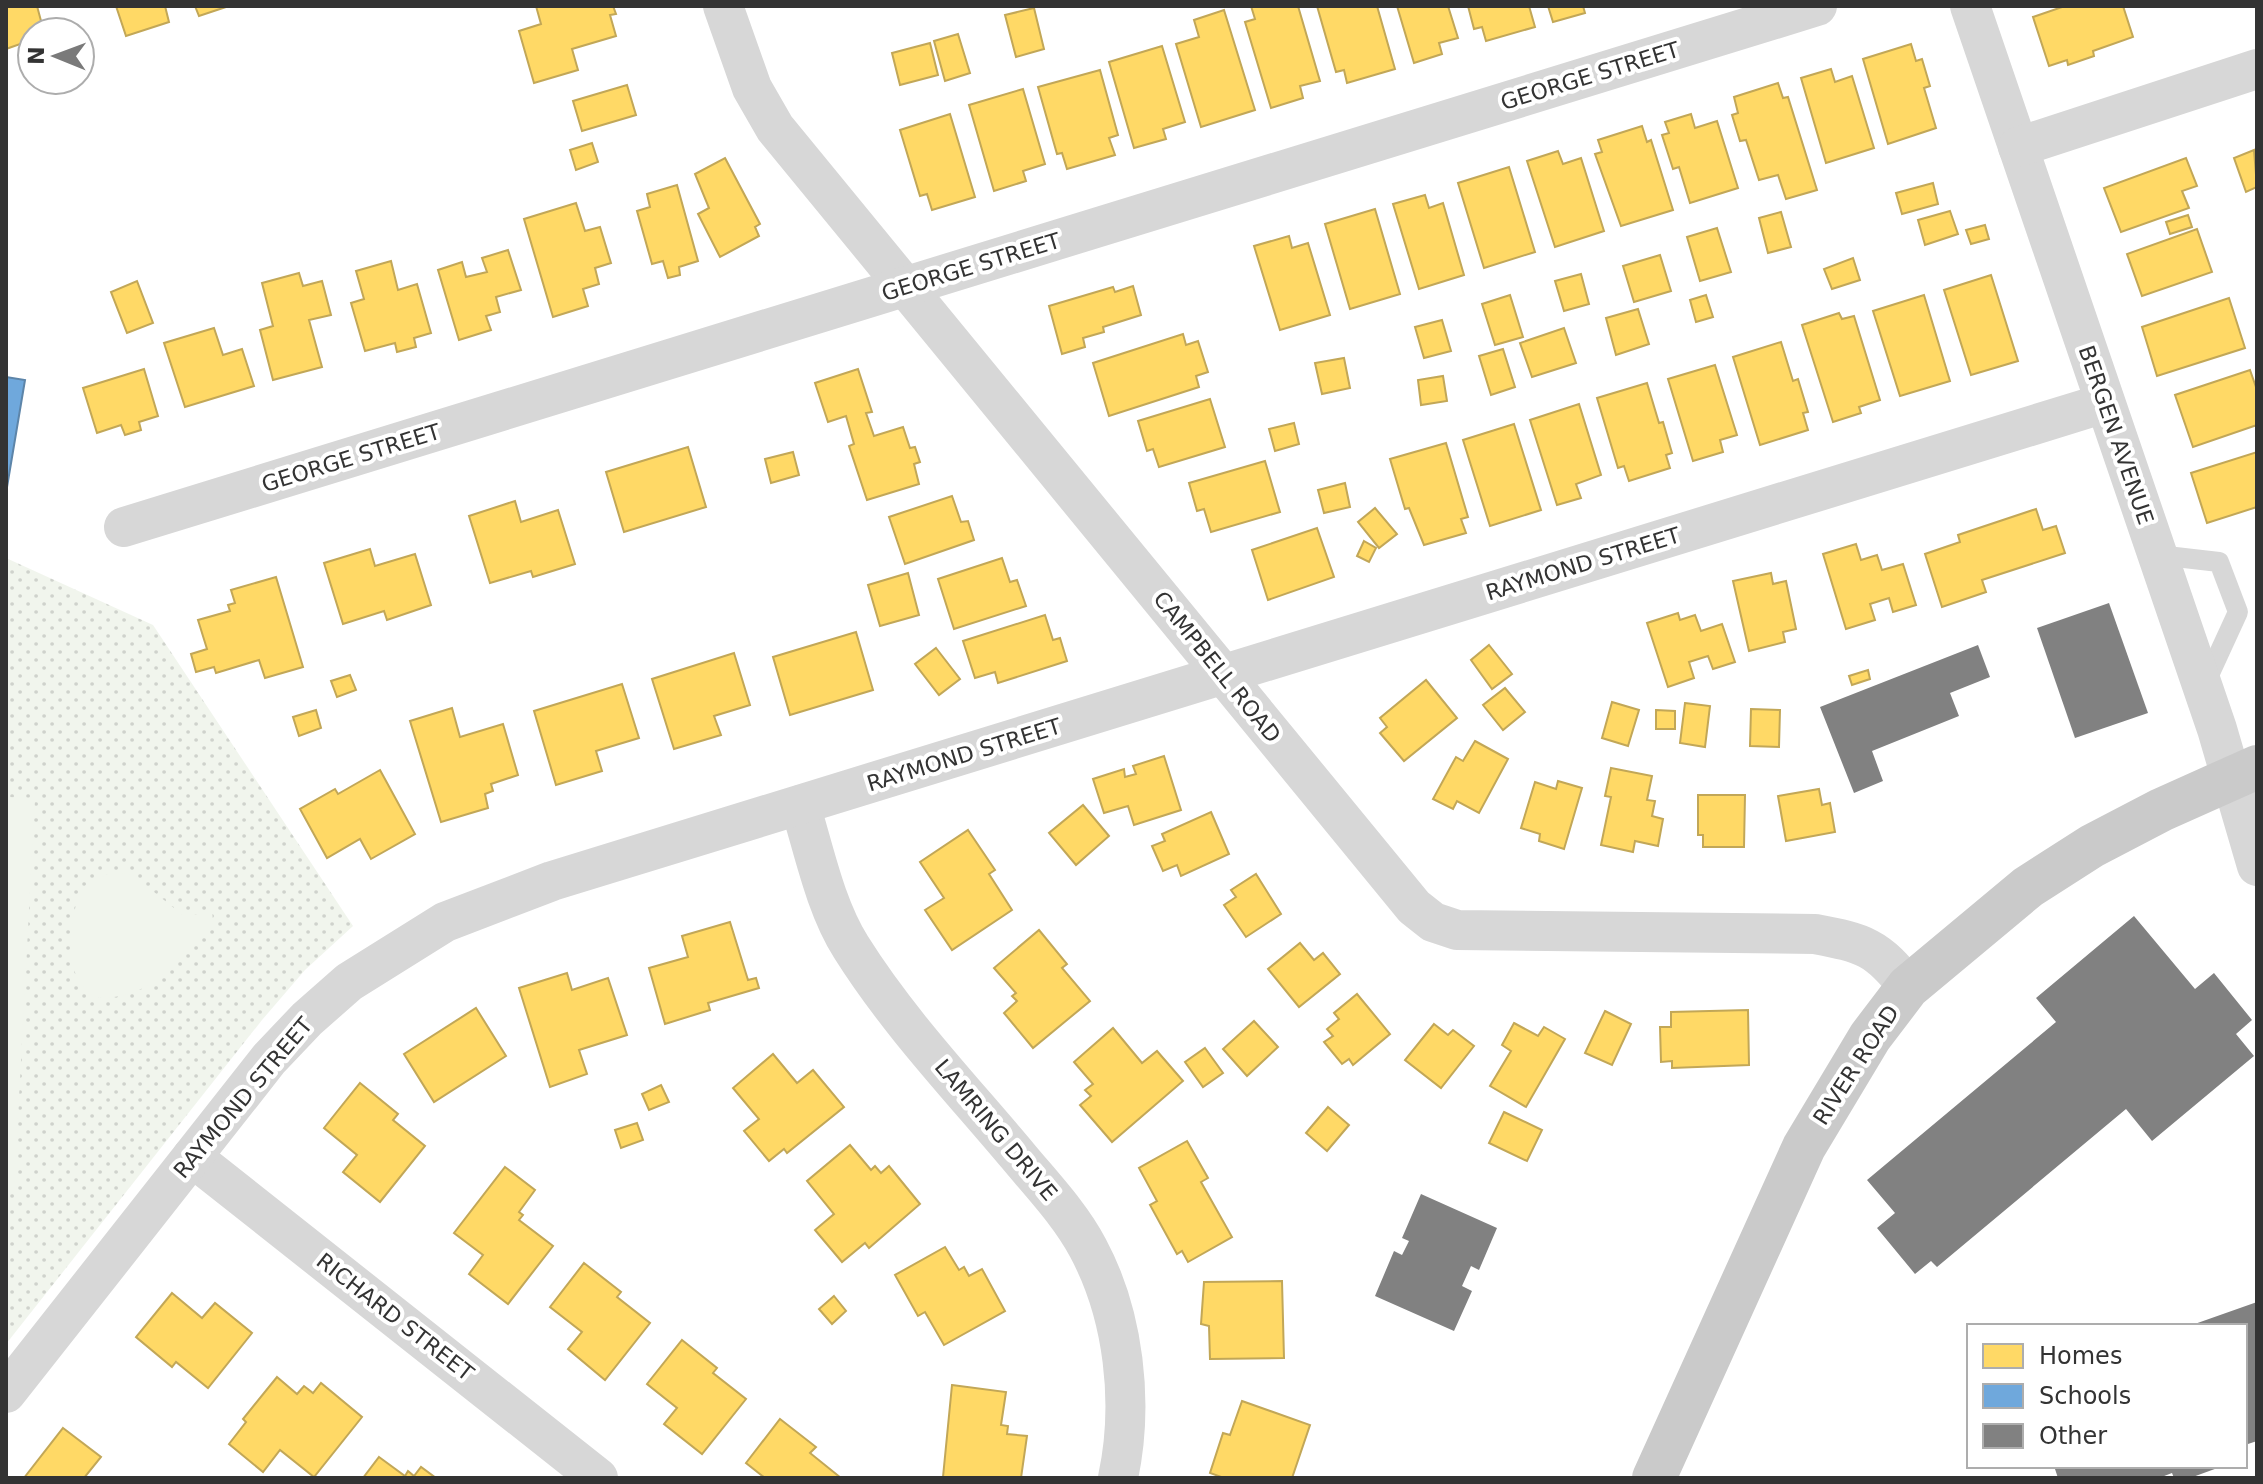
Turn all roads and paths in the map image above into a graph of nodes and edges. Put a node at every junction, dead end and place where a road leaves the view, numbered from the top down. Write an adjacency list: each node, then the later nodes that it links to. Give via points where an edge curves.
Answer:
1 (723, 6): 6 (street, CAMPBELL ROAD, via 752,88 775,128)
2 (1817, 6): 6 (street, GEORGE STREET)
3 (1970, 6): 5 (street, BERGEN AVENUE)
4 (2257, 69): 5 (street)
5 (2018, 147): 7 (street, BERGEN AVENUE)
6 (905, 287): 8 (street, GEORGE STREET); 10 (street, CAMPBELL ROAD)
7 (2105, 403): 9 (street, BERGEN AVENUE); 10 (street, RAYMOND STREET)
8 (124, 527)
9 (2158, 555): 11 (street, BERGEN AVENUE); 11 (lane, via 2219,562 2238,612)
10 (1224, 675): 13 (street, RAYMOND STREET); 15 (street, CAMPBELL ROAD, via 1414,907 1433,922 1457,930 1815,934 1852,941 1886,958)
11 (2203, 687): 12 (street, BERGEN AVENUE)
12 (2244, 773): 14 (street, BERGEN AVENUE); 15 (main road, RIVER ROAD, via 2092,846 2028,887)
13 (800, 805): 16 (street, RAYMOND STREET, via 498,900 391,953 307,1019); 19 (street, LAMRING DRIVE, via 849,944 879,989 1057,1203 1087,1247 1108,1294 1120,1343 1125,1399)
14 (2257, 866)
15 (1908, 987): 20 (main road, RIVER ROAD, via 1870,1037 1804,1147)
16 (192, 1157): 17 (street, RAYMOND STREET); 18 (street, RICHARD STREET)
17 (6, 1393)
18 (598, 1478)
19 (1118, 1478)
20 (1654, 1478)

